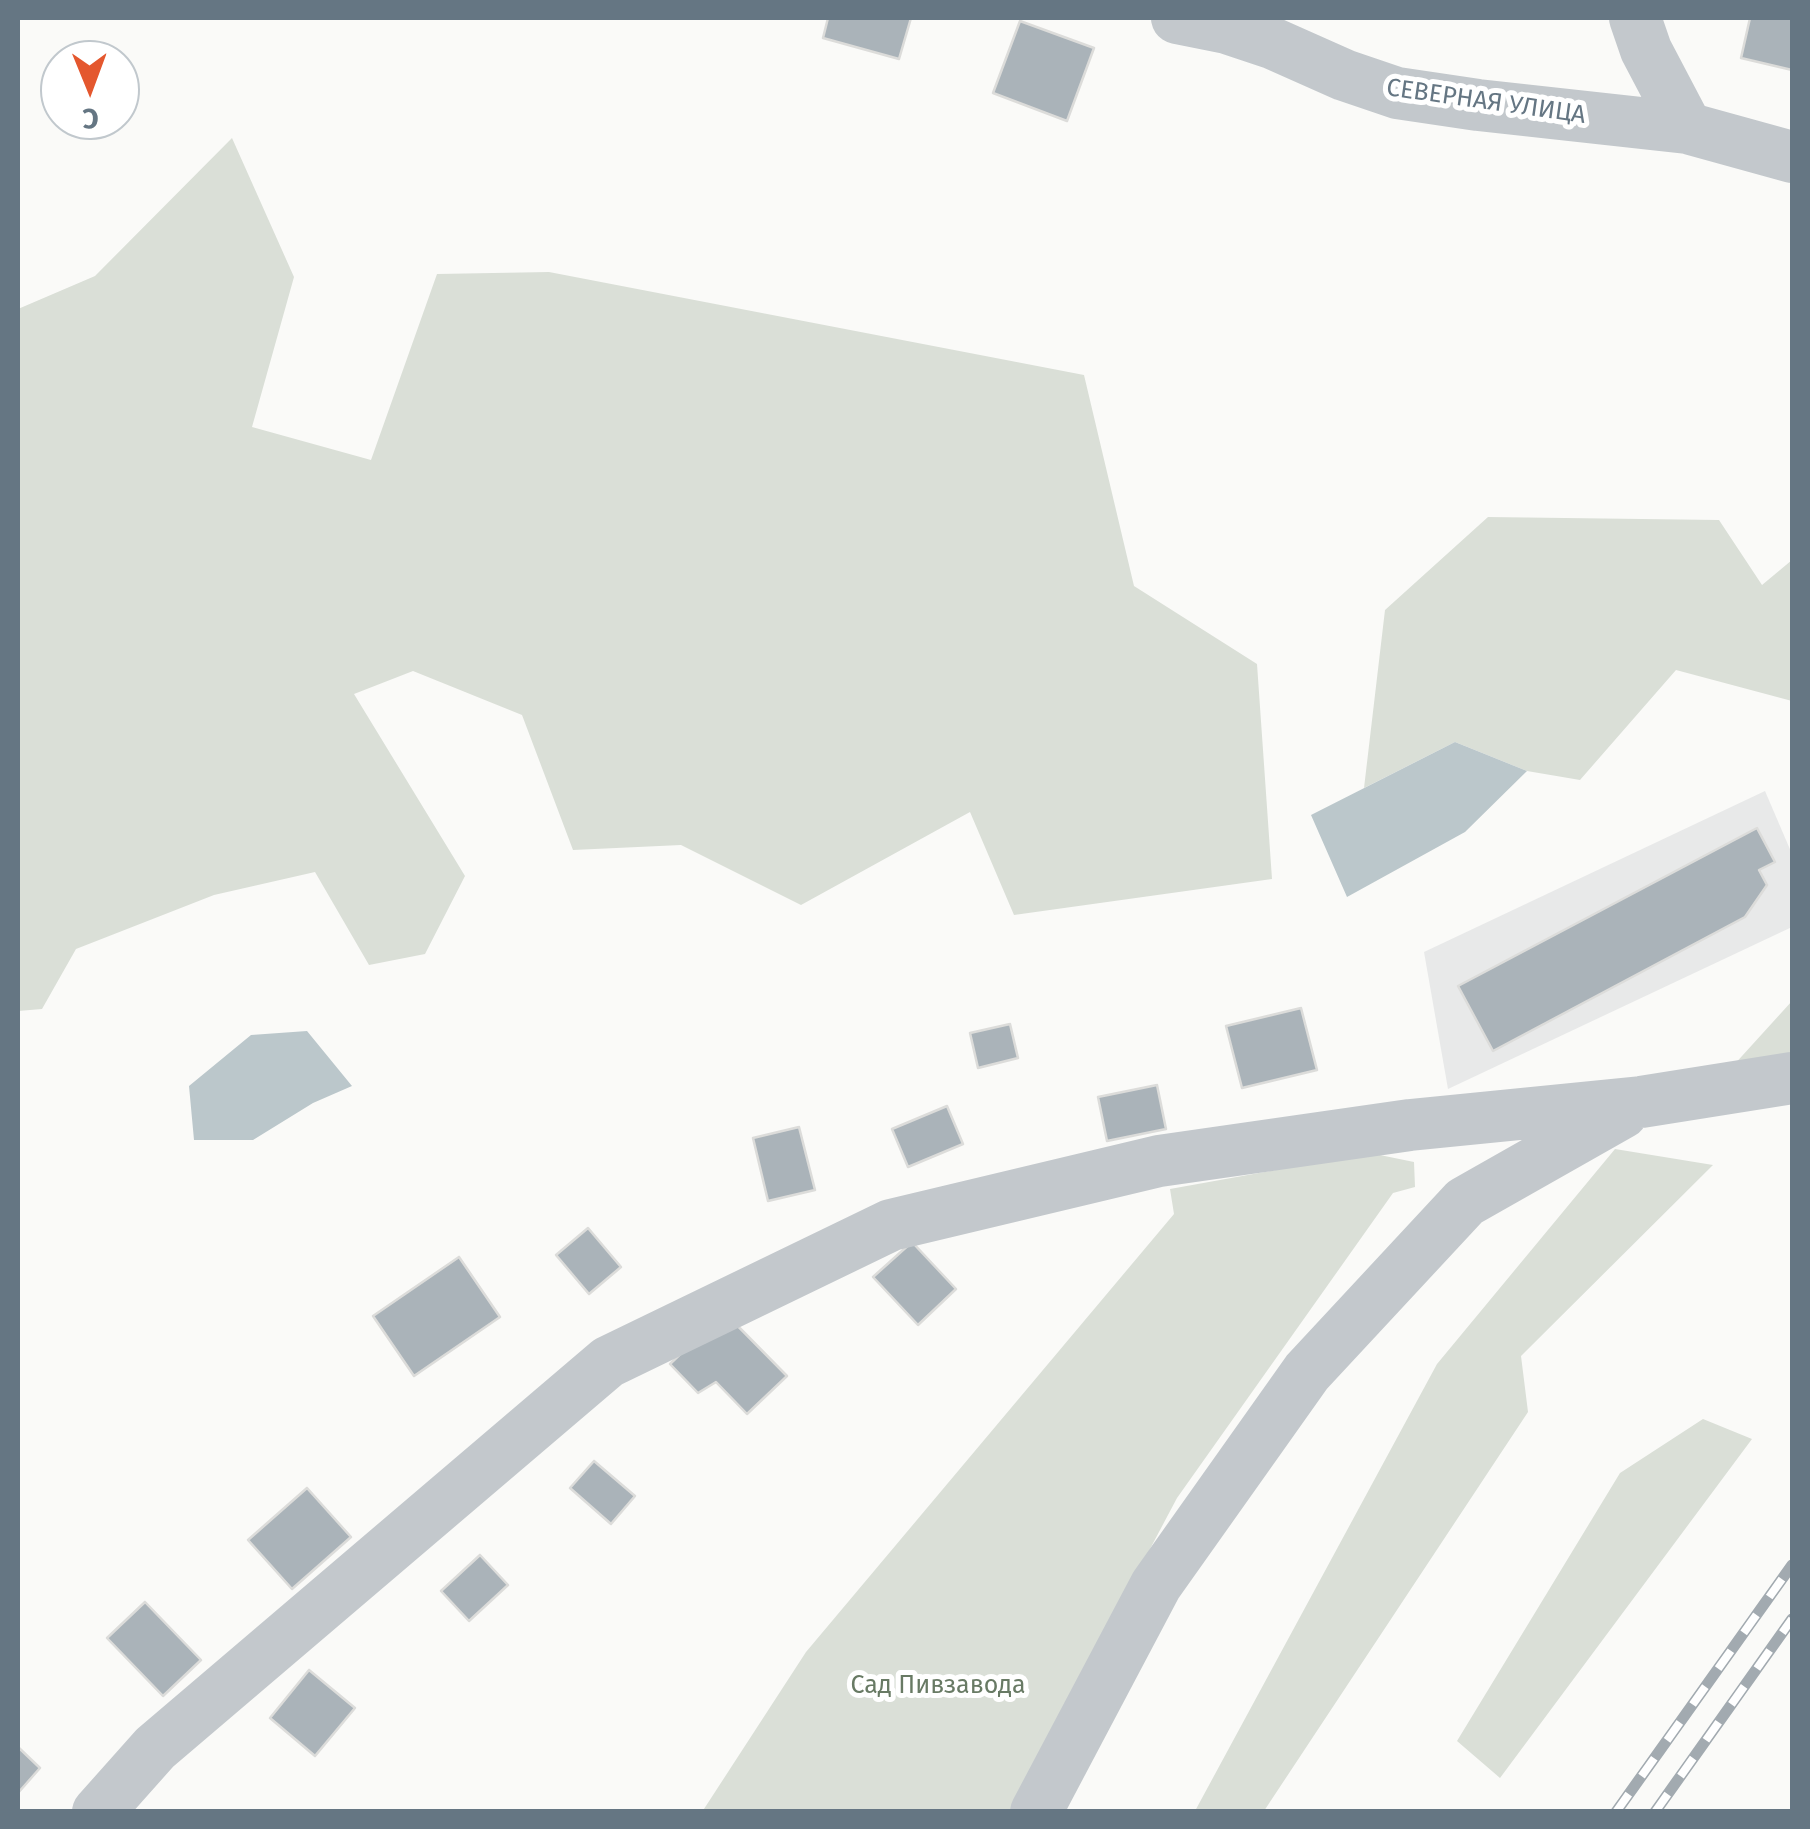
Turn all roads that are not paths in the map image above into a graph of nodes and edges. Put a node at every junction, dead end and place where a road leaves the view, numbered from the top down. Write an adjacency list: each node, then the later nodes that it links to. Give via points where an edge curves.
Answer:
1 (1177, 18): 3 (street, СЕВЕРНАЯ УЛИЦА, via 1272,43 1397,93)
2 (1635, 18): 3 (street)
3 (1687, 128): 4 (street, СЕВЕРНАЯ УЛИЦА)
4 (1792, 157)
5 (1792, 1078): 6 (street)
6 (1641, 1102): 7 (street, via 1410,1125 1159,1161 891,1224 608,1362 155,1748); 8 (street, via 1465,1202 1308,1372 1156,1586)
7 (98, 1812)
8 (1036, 1812)

